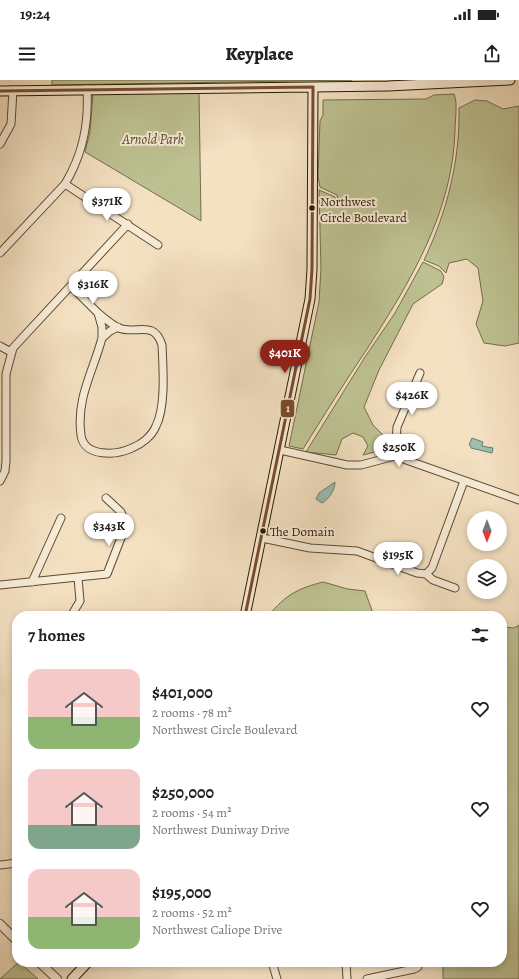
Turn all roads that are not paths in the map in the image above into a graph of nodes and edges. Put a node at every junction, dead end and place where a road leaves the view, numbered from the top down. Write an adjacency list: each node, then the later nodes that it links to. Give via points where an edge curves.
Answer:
1 (510, 80): 2 (main road)
2 (313, 87): 3 (main road); 18 (main road, via 311,293)
3 (87, 89): 5 (main road); 7 (street, via 88,120 85,138 76,164)
4 (0, 90): 5 (main road)
5 (13, 90): 6 (street, via 11,124)
6 (0, 144)
7 (65, 184): 8 (street); 10 (street)
8 (128, 224): 9 (street); 11 (street)
9 (158, 245)
10 (0, 253)
11 (72, 287): 12 (street); 16 (street)
12 (98, 313): 13 (street); 14 (street)
13 (118, 327): 14 (street); 14 (street, via 151,330 158,336 162,345 160,418 148,437 126,450 94,451 87,447 81,436 81,401)
14 (102, 338)
15 (0, 346): 16 (street)
16 (11, 352): 20 (street, via 6,374 6,461)
17 (420, 373): 19 (street, via 397,427)
18 (280, 450): 19 (street, via 361,465); 25 (main road)
19 (395, 456): 21 (street)
20 (0, 481)
21 (464, 481): 23 (street); 26 (street, via 432,568)
22 (106, 498): 27 (street, via 121,512 126,525 107,574)
23 (519, 500)
24 (61, 518): 28 (street)
25 (262, 538): 26 (street, via 310,548 357,551); 32 (main road)
26 (426, 574): 30 (street)
27 (78, 578): 28 (street); 31 (street, via 80,601)
28 (32, 582): 29 (street)
29 (0, 585)
30 (455, 588)
31 (74, 611)
32 (246, 611)
33 (12, 864): 34 (street)
34 (0, 865)
35 (0, 924): 36 (street)
36 (12, 936)
37 (44, 967): 42 (street)
38 (83, 967): 43 (main road)
39 (274, 967): 44 (street)
40 (346, 967): 45 (street)
41 (418, 967): 46 (street)
42 (57, 979)
43 (72, 979)
44 (278, 979)
45 (347, 979)
46 (367, 979)

